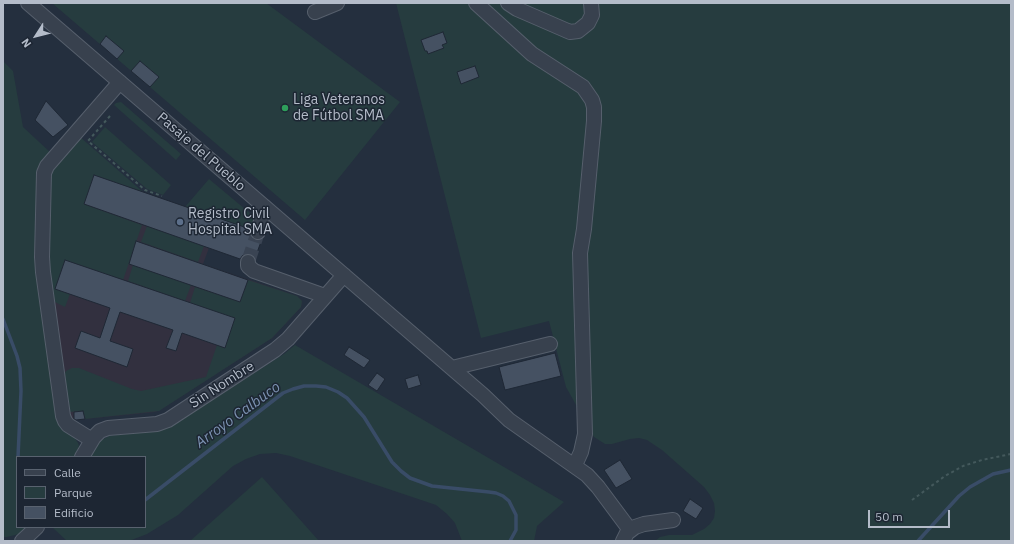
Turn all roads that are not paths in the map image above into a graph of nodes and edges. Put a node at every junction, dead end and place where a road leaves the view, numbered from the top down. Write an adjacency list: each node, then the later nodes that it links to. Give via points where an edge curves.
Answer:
1 (28, 3): 7 (street, Pasaje del Pueblo)
2 (337, 3): 6 (street)
3 (476, 3): 17 (street, via 532,54 584,87 594,107 594,128 580,253 585,434)
4 (508, 3): 5 (street, via 570,32 578,31 588,23 592,15)
5 (591, 3)
6 (315, 12)
7 (120, 82): 8 (street, Pasaje del Pueblo); 15 (street, via 47,166 44,176 43,272 64,416 68,425)
8 (265, 207): 9 (street); 11 (street, Pasaje del Pueblo)
9 (258, 232)
10 (248, 262): 12 (street, via 254,271)
11 (344, 275): 12 (street, Sin Nombre); 14 (street, Pasaje del Pueblo)
12 (325, 296): 15 (street, Sin Nombre, via 280,346 168,420 157,424 104,429)
13 (550, 344): 14 (street)
14 (452, 368): 17 (street, Pasaje del Pueblo, via 514,423)
15 (92, 440): 16 (street, Sin Nombre)
16 (83, 456)
17 (575, 465): 21 (street, Pasaje del Pueblo, via 593,481)
18 (673, 520): 21 (street, via 639,525)
19 (38, 528): 22 (street)
20 (39, 528): 23 (street)
21 (627, 535)
22 (22, 541)
23 (36, 541)

